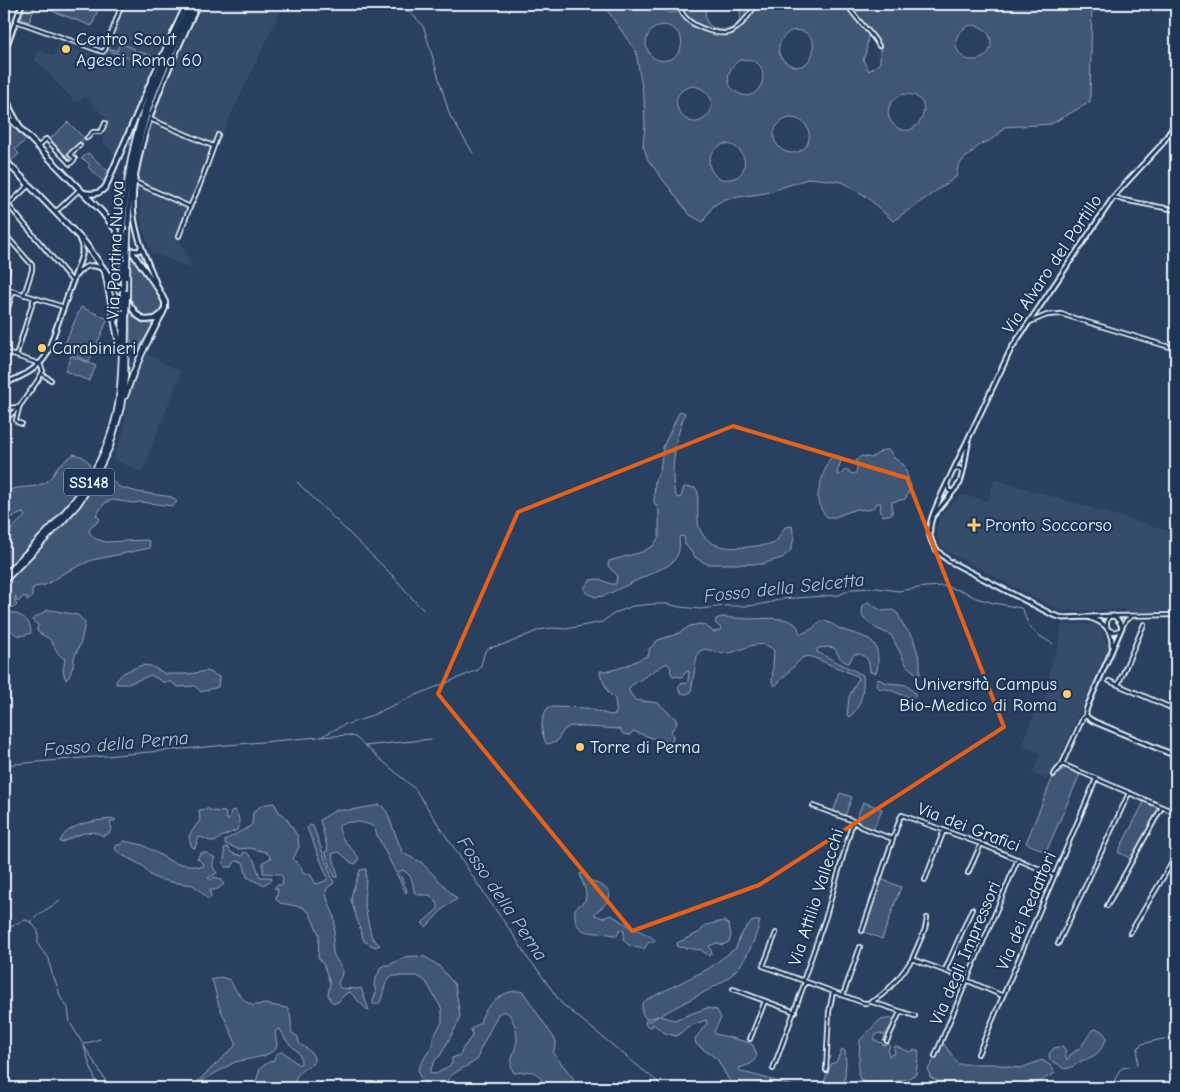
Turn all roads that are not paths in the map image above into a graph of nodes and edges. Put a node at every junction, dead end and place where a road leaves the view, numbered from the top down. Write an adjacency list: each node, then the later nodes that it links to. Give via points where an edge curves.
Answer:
1 (22, 4): 10 (street)
2 (122, 4): 10 (street, via 102,52)
3 (186, 4): 14 (street)
4 (190, 4): 13 (highway, SS148)
5 (194, 4): 13 (highway, SS148)
6 (198, 4): 17 (street)
7 (678, 4): 8 (street, via 685,18 694,25 726,33 741,24)
8 (757, 4)
9 (847, 4): 11 (street)
10 (16, 20): 12 (street)
11 (878, 46)
12 (4, 53)
13 (165, 64): 14 (highway); 51 (highway, Via Pontina Nuova / SS148, bridge, via 146,114 135,159 130,190); 51 (highway, Via Pontina Nuova / SS148, bridge, via 143,113 131,156 125,196)
14 (149, 86): 29 (main road, via 104,189 96,194)
15 (4, 90): 20 (street)
16 (4, 112): 20 (main road)
17 (150, 118): 24 (street); 27 (street)
18 (105, 123): 22 (street, via 100,132 93,132)
19 (1176, 123): 30 (street, Via Alvaro del Portillo, via 1161,145)
20 (22, 131): 25 (main road)
21 (218, 135): 24 (street)
22 (87, 138)
23 (80, 145): 25 (street, via 70,154 75,159 70,164 46,139)
24 (213, 146): 33 (street)
25 (38, 147): 29 (main road)
26 (4, 160): 28 (main road)
27 (134, 182): 33 (street); 39 (street, via 134,216)
28 (28, 185): 32 (street); 35 (main road)
29 (81, 191): 35 (street); 40 (main road, via 110,221)
30 (1114, 197): 34 (street); 54 (street, Via Alvaro del Portillo)
31 (4, 200): 32 (street)
32 (8, 205): 44 (street)
33 (190, 207): 38 (street)
34 (1176, 210)
35 (55, 211): 37 (main road)
36 (4, 233): 48 (street, via 32,265)
37 (76, 234): 42 (main road); 43 (street, via 82,250)
38 (179, 236)
39 (140, 244): 40 (street, via 139,251); 46 (street)
40 (131, 250): 46 (main road)
41 (4, 263): 45 (street, via 8,270)
42 (106, 272): 43 (street, via 98,266 89,265); 52 (main road, via 140,318 153,320); 58 (highway)
43 (75, 277): 44 (street)
44 (73, 282): 50 (street)
45 (4, 287): 47 (street)
46 (159, 290): 52 (main road, via 164,300)
47 (13, 291): 48 (street); 53 (street)
48 (24, 295): 49 (street)
49 (34, 298): 50 (street); 57 (street)
50 (64, 307): 59 (street, via 49,351)
51 (124, 309): 58 (highway, Via Pontina Nuova / SS148); 64 (highway, Via Pontina Nuova / SS148)
52 (163, 313): 64 (highway, via 135,366)
53 (4, 322)
54 (1030, 322): 55 (street, via 1047,315 1061,314); 68 (street, Via Alvaro del Portillo, via 1007,355)
55 (1176, 348)
56 (4, 352): 57 (street)
57 (16, 356): 59 (street)
58 (122, 360): 74 (highway, Via Pontina Nuova / SS148, via 112,431 88,482 49,530)
59 (40, 364): 60 (street); 62 (street)
60 (42, 374): 61 (street); 63 (street)
61 (51, 380)
62 (4, 384)
63 (19, 407): 65 (street); 66 (street); 67 (street, via 16,420)
64 (121, 407): 75 (highway, Via Pontina Nuova / SS148, via 110,446 92,484 58,526)
65 (4, 408)
66 (4, 424)
67 (22, 424)
68 (970, 435): 69 (street, Via Alvaro del Portillo); 70 (street, Via Alvaro del Portillo)
69 (953, 470): 70 (street, via 958,468); 71 (street, Via Alvaro del Portillo)
70 (963, 472): 72 (street, Via Alvaro del Portillo)
71 (947, 482): 72 (street, via 949,491); 73 (street, Via Alvaro del Portillo)
72 (954, 492): 73 (street, Via Alvaro del Portillo)
73 (931, 518): 79 (street, via 932,540 936,550 945,558 1053,615)
74 (4, 576)
75 (4, 581)
76 (1176, 615): 78 (street)
77 (1112, 616): 78 (street); 79 (street); 81 (street, via 1107,620); 82 (street, via 1119,621)
78 (1135, 616): 82 (street, via 1126,620)
79 (1087, 617): 81 (street)
80 (1144, 624): 85 (street)
81 (1108, 628): 82 (street, via 1114,632); 83 (street)
82 (1121, 629): 83 (street)
83 (1111, 652): 89 (street, via 1085,711)
84 (1109, 681): 85 (street)
85 (1118, 685): 87 (street)
86 (1176, 693): 87 (street)
87 (1170, 708): 88 (street)
88 (1176, 710)
89 (1086, 716): 90 (street); 91 (street, via 1082,718)
90 (1176, 756)
91 (1062, 764): 92 (street); 93 (street)
92 (1052, 775)
93 (1096, 778): 94 (street); 105 (street, Via dei Redattori)
94 (1129, 793): 96 (street); 113 (street)
95 (812, 806): 98 (street)
96 (1162, 807): 97 (street); 107 (street)
97 (1176, 813)
98 (853, 821): 100 (street); 118 (street, Via Attilio Vallecchi)
99 (944, 830): 100 (street, Via dei Grafici, via 902,815); 101 (street, Via dei Grafici); 106 (street)
100 (893, 839): 110 (street)
101 (981, 844): 103 (street, Via dei Grafici); 104 (street)
102 (1176, 856): 111 (street)
103 (1018, 859): 105 (street, Via dei Grafici); 117 (street, Via degli Impressori)
104 (968, 874)
105 (1055, 875): 122 (street, Via dei Redattori)
106 (924, 880)
107 (1107, 906)
108 (972, 909): 116 (street)
109 (927, 918): 115 (street)
110 (862, 931)
111 (1130, 933)
112 (776, 934): 118 (street, via 763,966)
113 (1058, 944)
114 (860, 947): 121 (street)
115 (912, 959): 116 (street); 124 (street, via 897,980)
116 (946, 970): 117 (street)
117 (967, 980): 122 (street); 131 (street, Via degli Impressori)
118 (804, 981): 120 (street); 125 (street, Via Attilio Vallecchi)
119 (732, 989): 123 (street)
120 (833, 992): 121 (street); 133 (street, via 828,1012)
121 (843, 995): 124 (street, via 864,1003)
122 (1003, 996): 130 (street, Via dei Redattori)
123 (765, 1001): 125 (street); 128 (street)
124 (872, 1002): 126 (street)
125 (794, 1012): 132 (street, Via Attilio Vallecchi)
126 (900, 1012): 127 (street); 129 (street)
127 (915, 1016)
128 (750, 1039)
129 (887, 1041)
130 (978, 1054)
131 (935, 1056)
132 (773, 1069)
133 (826, 1070)

